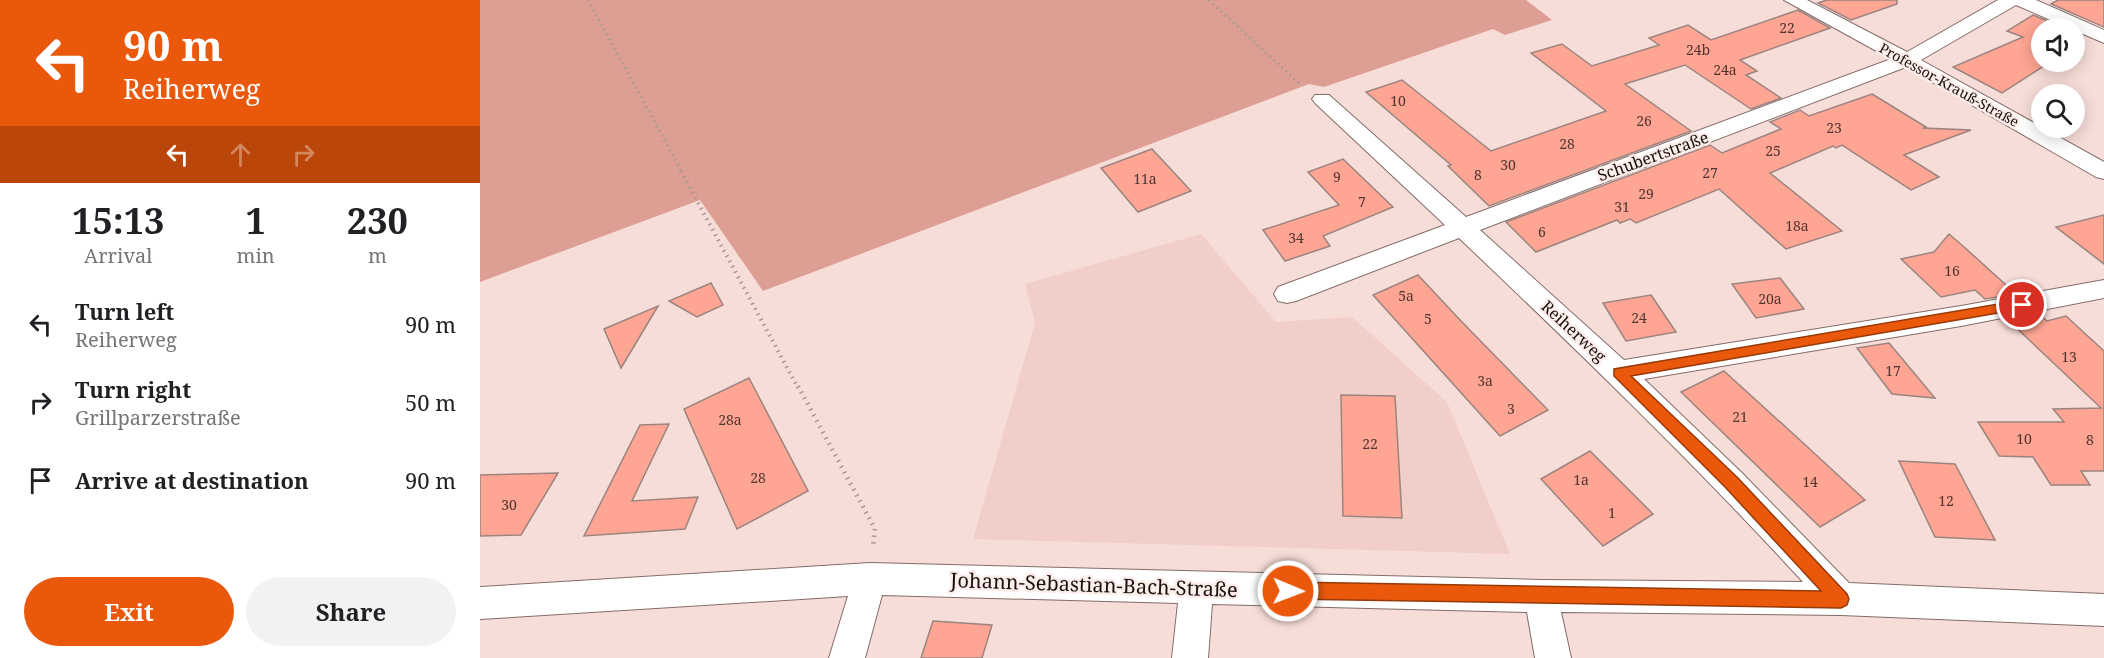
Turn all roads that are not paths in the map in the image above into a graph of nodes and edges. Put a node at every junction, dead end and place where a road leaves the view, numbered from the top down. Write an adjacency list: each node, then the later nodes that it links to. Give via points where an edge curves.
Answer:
1 (1793, 0): 5 (street, Professor-Krauß-Straße)
2 (2010, 0): 5 (street, Schubertstraße)
3 (2021, 0): 4 (street)
4 (2104, 37)
5 (1907, 60): 7 (street, Professor-Krauß-Straße); 8 (street, Schubertstraße)
6 (1322, 99): 8 (street, Reiherweg)
7 (2104, 172)
8 (1461, 227): 10 (street, Schubertstraße); 11 (street, Reiherweg)
9 (2104, 290): 11 (street)
10 (1287, 294)
11 (1619, 372): 15 (street, Reiherweg, via 1731,482)
12 (870, 579): 13 (street, Johann-Sebastian-Bach-Straße); 16 (street, Johann-Sebastian-Bach-Straße); 18 (street)
13 (1196, 589): 14 (street, Johann-Sebastian-Bach-Straße); 19 (street)
14 (1542, 596): 15 (street, Johann-Sebastian-Bach-Straße); 20 (street)
15 (1841, 599): 17 (street, Johann-Sebastian-Bach-Straße)
16 (480, 603)
17 (2104, 610)
18 (847, 658)
19 (1190, 658)
20 (1553, 658)

